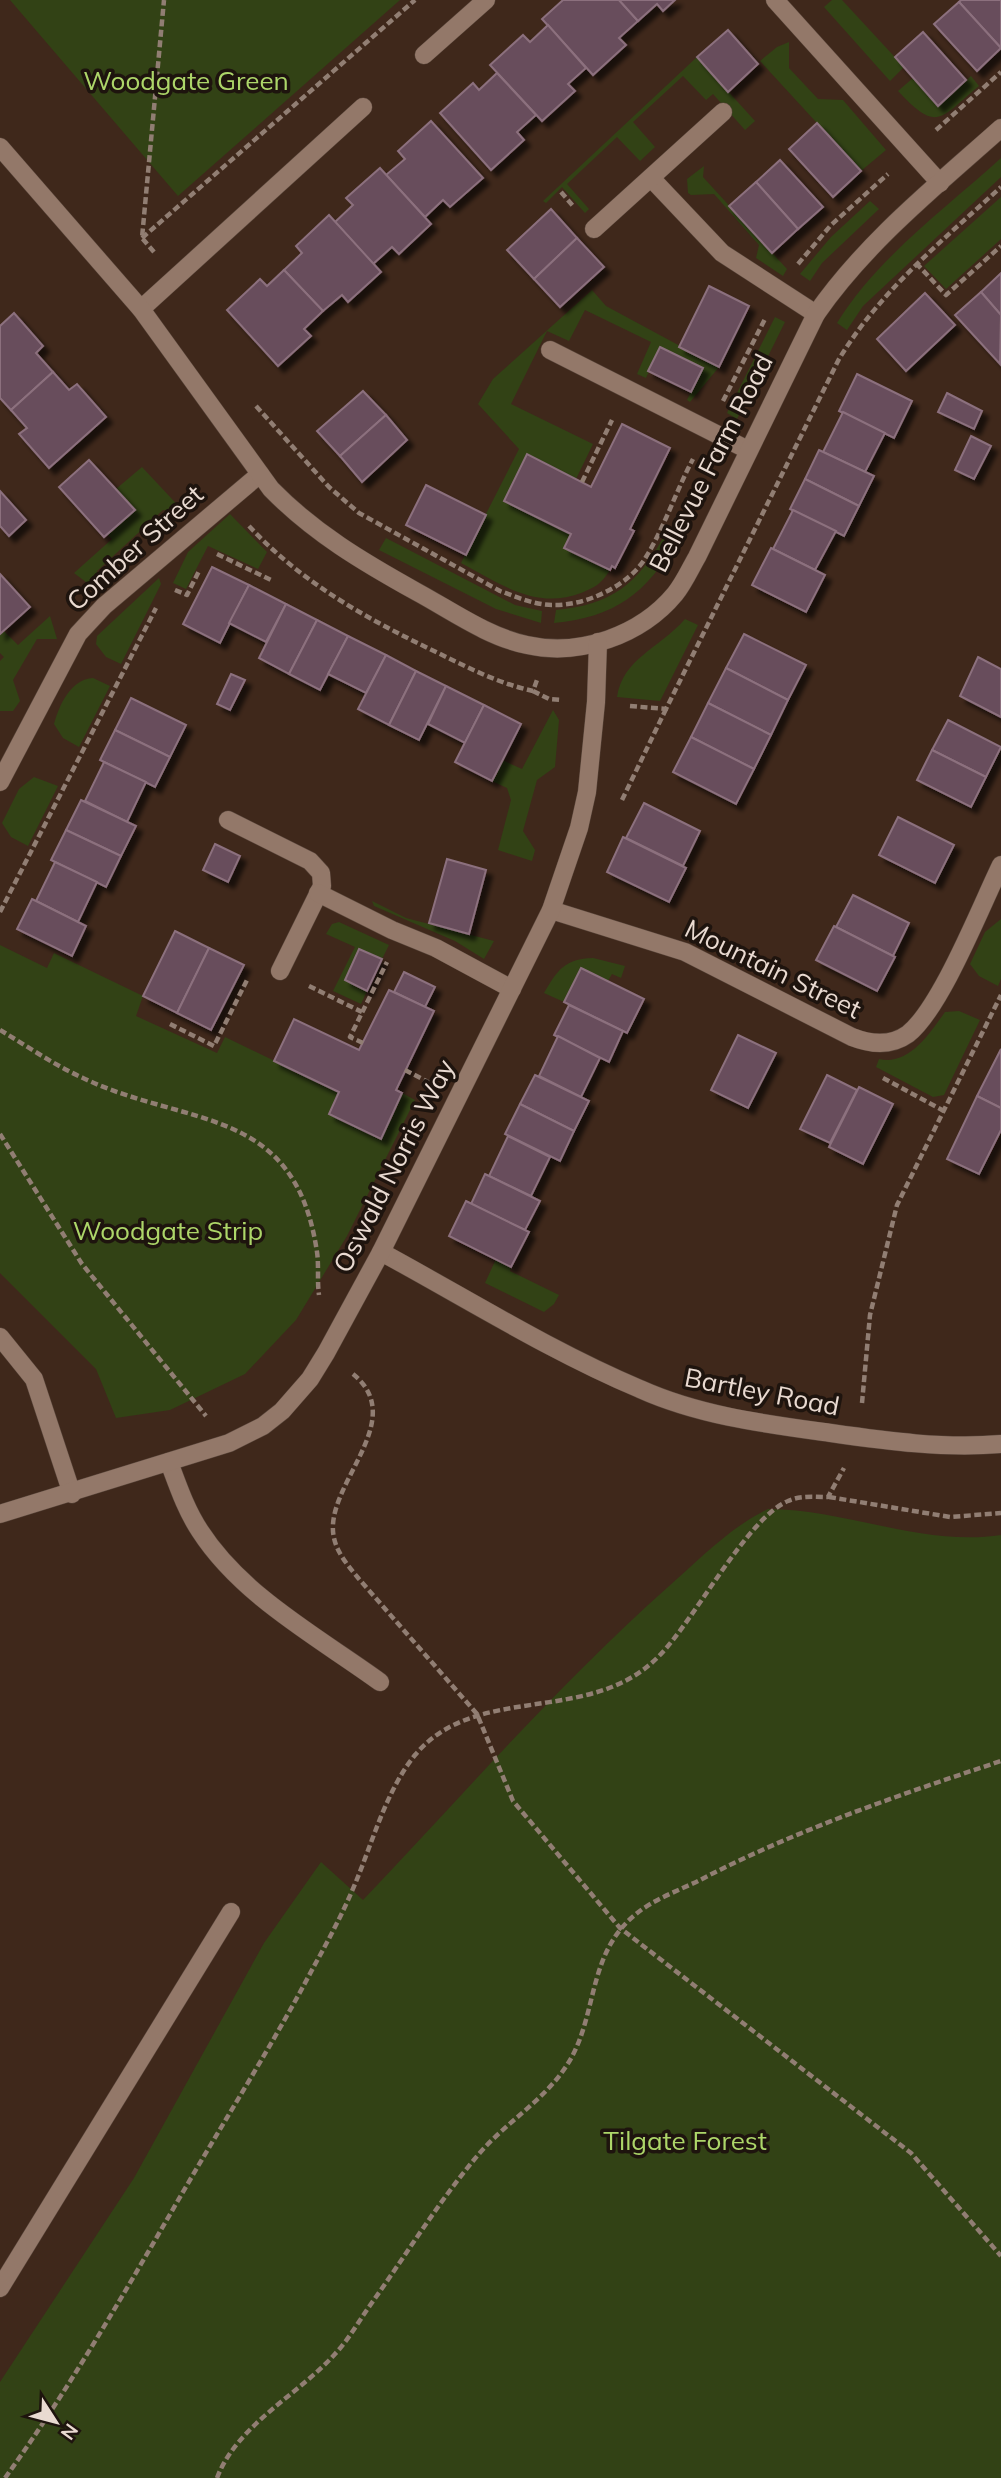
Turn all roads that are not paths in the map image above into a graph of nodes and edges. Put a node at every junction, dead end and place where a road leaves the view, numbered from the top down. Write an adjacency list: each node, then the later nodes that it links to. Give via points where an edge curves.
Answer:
1 (486, 0): 3 (street)
2 (775, 0): 9 (street)
3 (424, 55)
4 (363, 107): 11 (street)
5 (723, 112): 8 (street)
6 (1001, 128): 9 (street, Bellevue Farm Road)
7 (0, 147): 11 (street, Bellevue Farm Road)
8 (651, 178): 10 (street); 12 (street, via 722,253)
9 (940, 183): 12 (street, Bellevue Farm Road, via 841,278)
10 (594, 229)
11 (141, 309): 15 (street, Bellevue Farm Road)
12 (816, 314): 14 (street, Bellevue Farm Road)
13 (551, 350): 14 (street)
14 (748, 450): 16 (street, Bellevue Farm Road, via 677,592 632,630)
15 (260, 474): 16 (street, Bellevue Farm Road, via 286,505 320,534 496,635 539,647); 17 (street, Comber Street, via 104,606 78,634)
16 (598, 642): 22 (street, Oswald Norris Way, via 596,702 579,828)
17 (0, 782)
18 (229, 820): 21 (street, via 310,862 321,873 323,886)
19 (1001, 865): 20 (street, Mountain Street)
20 (997, 884): 22 (street, Mountain Street, via 920,1021 907,1034 873,1044 685,952)
21 (318, 893): 23 (street); 24 (street)
22 (551, 910): 24 (street, Oswald Norris Way)
23 (280, 971)
24 (512, 989): 25 (street, Oswald Norris Way)
25 (381, 1252): 27 (street, Bartley Road, via 641,1390 716,1414 859,1437 975,1447); 28 (street, Oswald Norris Way, via 310,1379 282,1411 229,1443)
26 (0, 1337): 29 (street, via 34,1379)
27 (1001, 1444)
28 (169, 1462): 29 (street, Oswald Norris Way); 31 (street, via 188,1510 219,1556 243,1581)
29 (72, 1494): 30 (street, Oswald Norris Way)
30 (0, 1514)
31 (380, 1682)
32 (231, 1912): 33 (street)
33 (0, 2288)

